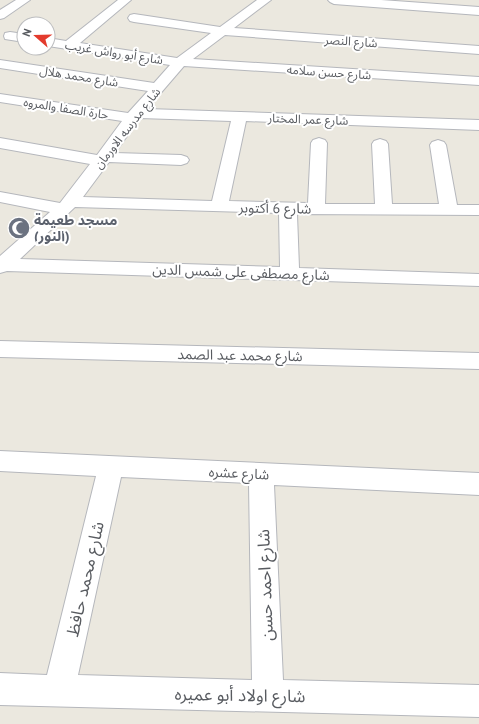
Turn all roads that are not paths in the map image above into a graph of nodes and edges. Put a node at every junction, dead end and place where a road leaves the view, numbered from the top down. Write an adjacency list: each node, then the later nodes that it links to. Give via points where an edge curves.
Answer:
1 (24, 0): 8 (street)
2 (125, 0): 16 (street)
3 (265, 0): 10 (street, شارع مدرسه الاورمان)
4 (334, 0): 5 (street)
5 (377, 2): 6 (street)
6 (433, 4): 7 (street)
7 (479, 11)
8 (0, 15)
9 (134, 18): 12 (street, شارع النصر)
10 (239, 19): 11 (street); 12 (street, شارع مدرسه الاورمان)
11 (254, 20)
12 (222, 31): 17 (street, شارع النصر); 18 (street, شارع مدرسه الاورمان)
13 (10, 36): 14 (street)
14 (16, 37)
15 (56, 43): 16 (street, شارع أبو رواش غريب)
16 (69, 45): 18 (street, شارع أبو رواش غريب)
17 (479, 50)
18 (180, 62): 20 (street, شارع حسن سلامه); 21 (street, شارع مدرسه الاورمان)
19 (0, 64): 21 (street, شارع محمد هلال)
20 (479, 81)
21 (158, 88): 23 (street, شارع مدرسه الاورمان)
22 (0, 98): 23 (street, حارة الصفا والمروه)
23 (134, 116): 24 (street, شارع عمر المختار); 30 (street, شارع مدرسه الاورمان)
24 (239, 117): 25 (street, شارع عمر المختار); 34 (street)
25 (479, 125)
26 (0, 143): 30 (street)
27 (319, 143): 36 (street)
28 (380, 144): 37 (street)
29 (438, 145): 38 (street)
30 (103, 159): 31 (street); 33 (street, شارع مدرسه الاورمان)
31 (181, 160)
32 (0, 197): 33 (street, شارع 6 أكتوبر)
33 (68, 206): 34 (street, شارع 6 أكتوبر); 40 (street, شارع مدرسه الاورمان)
34 (219, 206): 35 (street, شارع 6 أكتوبر)
35 (288, 208): 36 (street, شارع 6 أكتوبر); 41 (street)
36 (316, 209): 37 (street, شارع 6 أكتوبر)
37 (384, 209): 38 (street, شارع 6 أكتوبر)
38 (449, 210): 39 (street, شارع 6 أكتوبر)
39 (479, 210)
40 (1, 266): 41 (street, شارع مصطفى على شمس الدين)
41 (290, 274): 42 (street, شارع مصطفى على شمس الدين)
42 (479, 280)
43 (0, 349): 44 (street, شارع محمد عبد الصمد)
44 (479, 361)
45 (0, 461): 46 (street, شارع عشره)
46 (111, 467): 47 (street, شارع عشره); 50 (street, شارع محمد حافظ)
47 (261, 474): 48 (street, شارع عشره); 51 (street, شارع احمد حسن)
48 (479, 484)
49 (0, 689): 50 (street, شارع اولاد أبو عميره)
50 (59, 691): 51 (street, شارع اولاد أبو عميره)
51 (268, 696): 52 (street, شارع اولاد أبو عميره)
52 (479, 701)

